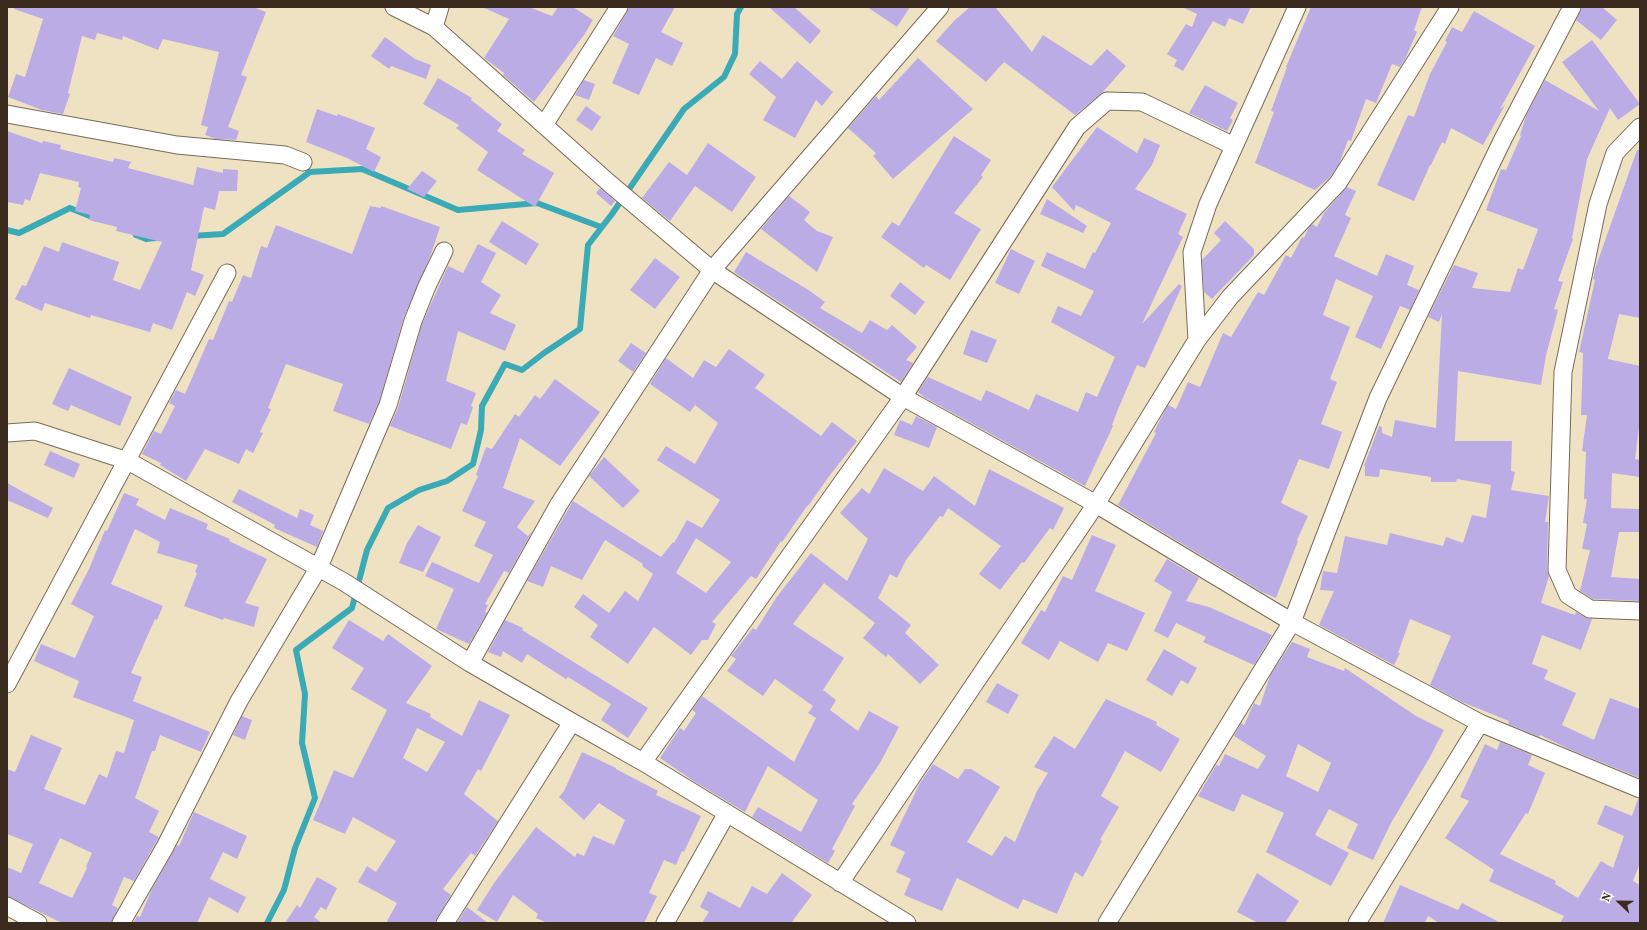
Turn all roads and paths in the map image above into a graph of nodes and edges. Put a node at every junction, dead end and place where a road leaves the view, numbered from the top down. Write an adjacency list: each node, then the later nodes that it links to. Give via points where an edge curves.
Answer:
1 (394, 7): 8 (street)
2 (440, 7): 8 (street)
3 (619, 7): 10 (street)
4 (940, 7): 15 (street)
5 (1297, 7): 12 (street)
6 (1450, 7): 17 (street, via 1338,183 1230,297)
7 (1572, 7): 24 (street, via 1502,139 1378,398)
8 (434, 27): 10 (street)
9 (7, 114): 13 (street, via 177,145 285,155)
10 (544, 125): 15 (street)
11 (1640, 127): 23 (street, via 1615,152 1598,204 1564,372 1557,570 1568,595 1590,609)
12 (1234, 146): 17 (street, via 1208,204 1192,252); 18 (street, via 1142,102 1107,101 1078,127)
13 (302, 162)
14 (444, 251): 22 (street, via 413,321 388,405)
15 (712, 270): 18 (street); 25 (street, via 559,504)
16 (227, 273): 20 (street)
17 (1197, 340): 21 (street)
18 (902, 397): 21 (street); 29 (street)
19 (7, 433): 20 (street, via 35,431)
20 (128, 461): 22 (street); 26 (street)
21 (1096, 504): 24 (street); 32 (street)
22 (319, 567): 25 (street); 35 (street, via 239,700 165,847)
23 (1640, 611)
24 (1292, 622): 28 (street); 39 (street)
25 (470, 663): 27 (street)
26 (7, 684)
27 (572, 722): 29 (street); 36 (street)
28 (1480, 723): 30 (street); 40 (street)
29 (643, 762): 31 (street)
30 (1640, 789)
31 (727, 813): 32 (street); 37 (street)
32 (840, 883): 38 (street)
33 (7, 906): 34 (street)
34 (38, 923)
35 (121, 923)
36 (445, 923)
37 (665, 923)
38 (907, 923)
39 (1108, 923)
40 (1357, 923)

